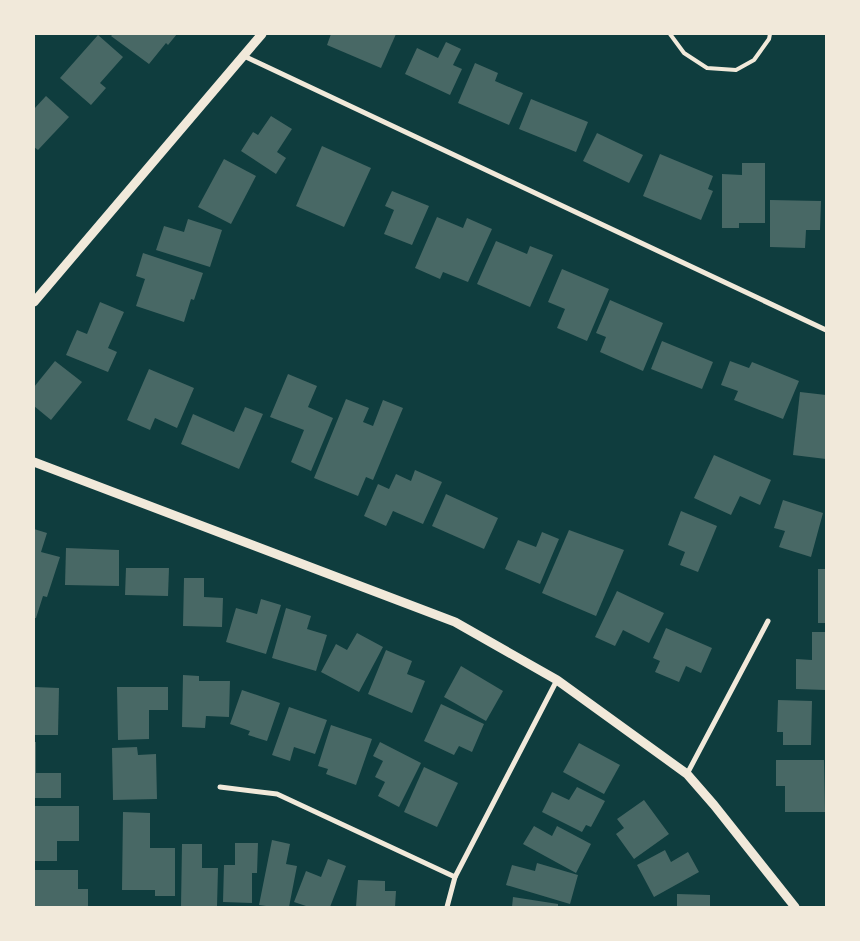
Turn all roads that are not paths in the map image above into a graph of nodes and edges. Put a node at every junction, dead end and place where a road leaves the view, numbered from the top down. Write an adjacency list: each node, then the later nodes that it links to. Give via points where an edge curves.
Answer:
1 (262, 34): 4 (street)
2 (670, 34): 3 (lane, via 684,53 707,68 736,70 754,60)
3 (770, 34)
4 (244, 56): 5 (street); 6 (street)
5 (34, 302)
6 (826, 330)
7 (34, 462): 9 (street, via 455,622)
8 (768, 621): 10 (street)
9 (557, 680): 10 (street); 12 (street)
10 (686, 774): 14 (street)
11 (220, 786): 12 (street, via 278,794)
12 (455, 877): 13 (street)
13 (447, 907)
14 (795, 907)

